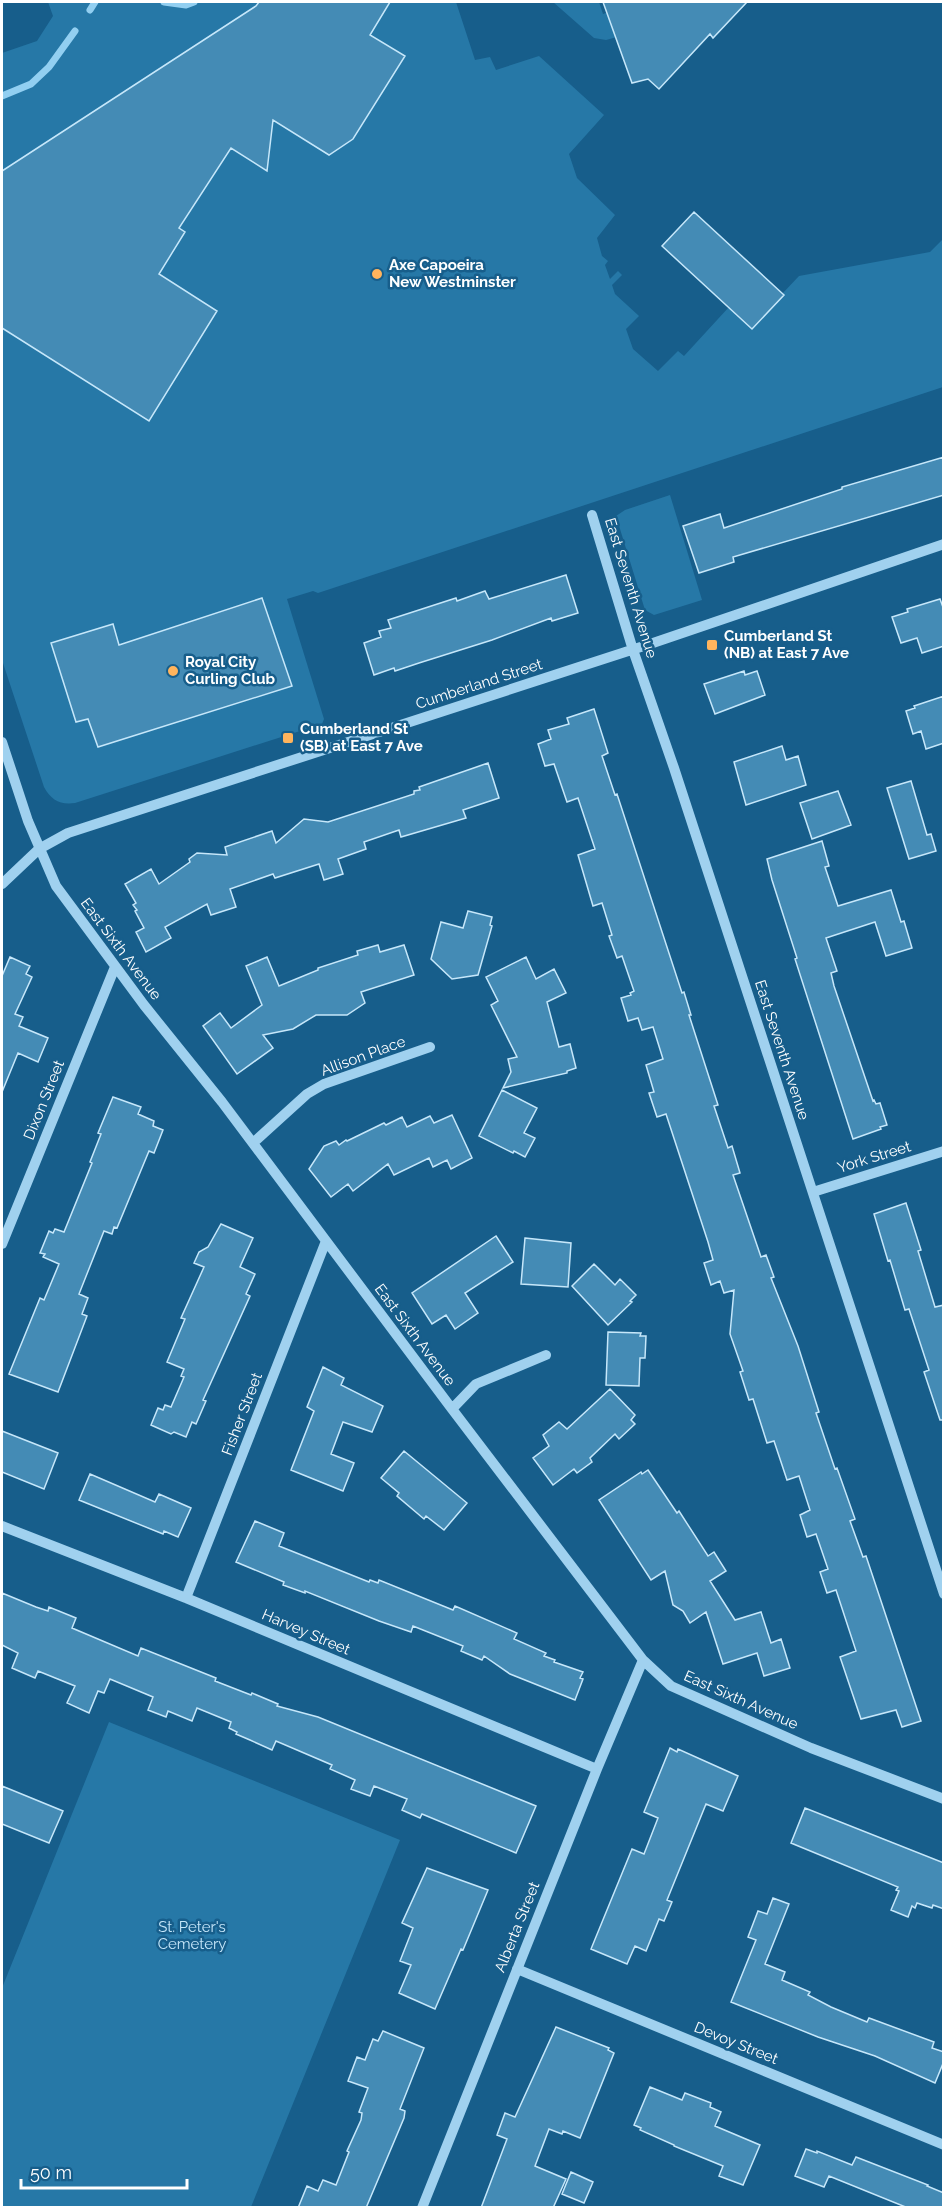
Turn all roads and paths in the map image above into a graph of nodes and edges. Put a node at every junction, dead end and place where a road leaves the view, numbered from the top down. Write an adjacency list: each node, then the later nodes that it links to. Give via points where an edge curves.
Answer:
1 (592, 515): 3 (street, East Seventh Avenue)
2 (944, 544): 3 (street, Cumberland Street)
3 (633, 650): 5 (street, Cumberland Street, via 77,830); 11 (street, East Seventh Avenue)
4 (2, 742): 5 (street, East Sixth Avenue)
5 (39, 849): 6 (street, Cumberland Street); 7 (street, East Sixth Avenue, via 56,886)
6 (2, 884)
7 (115, 967): 9 (street, East Sixth Avenue); 13 (street, Dixon Street)
8 (430, 1047): 9 (street, Allison Place, via 324,1084 307,1094)
9 (253, 1143): 12 (street, East Sixth Avenue)
10 (944, 1151): 11 (street, York Street)
11 (813, 1192): 17 (street, East Seventh Avenue)
12 (326, 1241): 15 (street, East Sixth Avenue); 18 (street, Fisher Street)
13 (2, 1244)
14 (546, 1355): 15 (street, via 476,1384)
15 (452, 1409): 19 (street, East Sixth Avenue)
16 (2, 1526): 18 (street, Harvey Street)
17 (944, 1594)
18 (186, 1598): 20 (street, Harvey Street)
19 (643, 1660): 20 (street, Alberta Street); 21 (street, East Sixth Avenue, via 671,1686 811,1748)
20 (597, 1769): 22 (street, Alberta Street)
21 (944, 1799)
22 (517, 1969): 23 (street, Devoy Street); 24 (street, Alberta Street)
23 (944, 2145)
24 (422, 2208)

